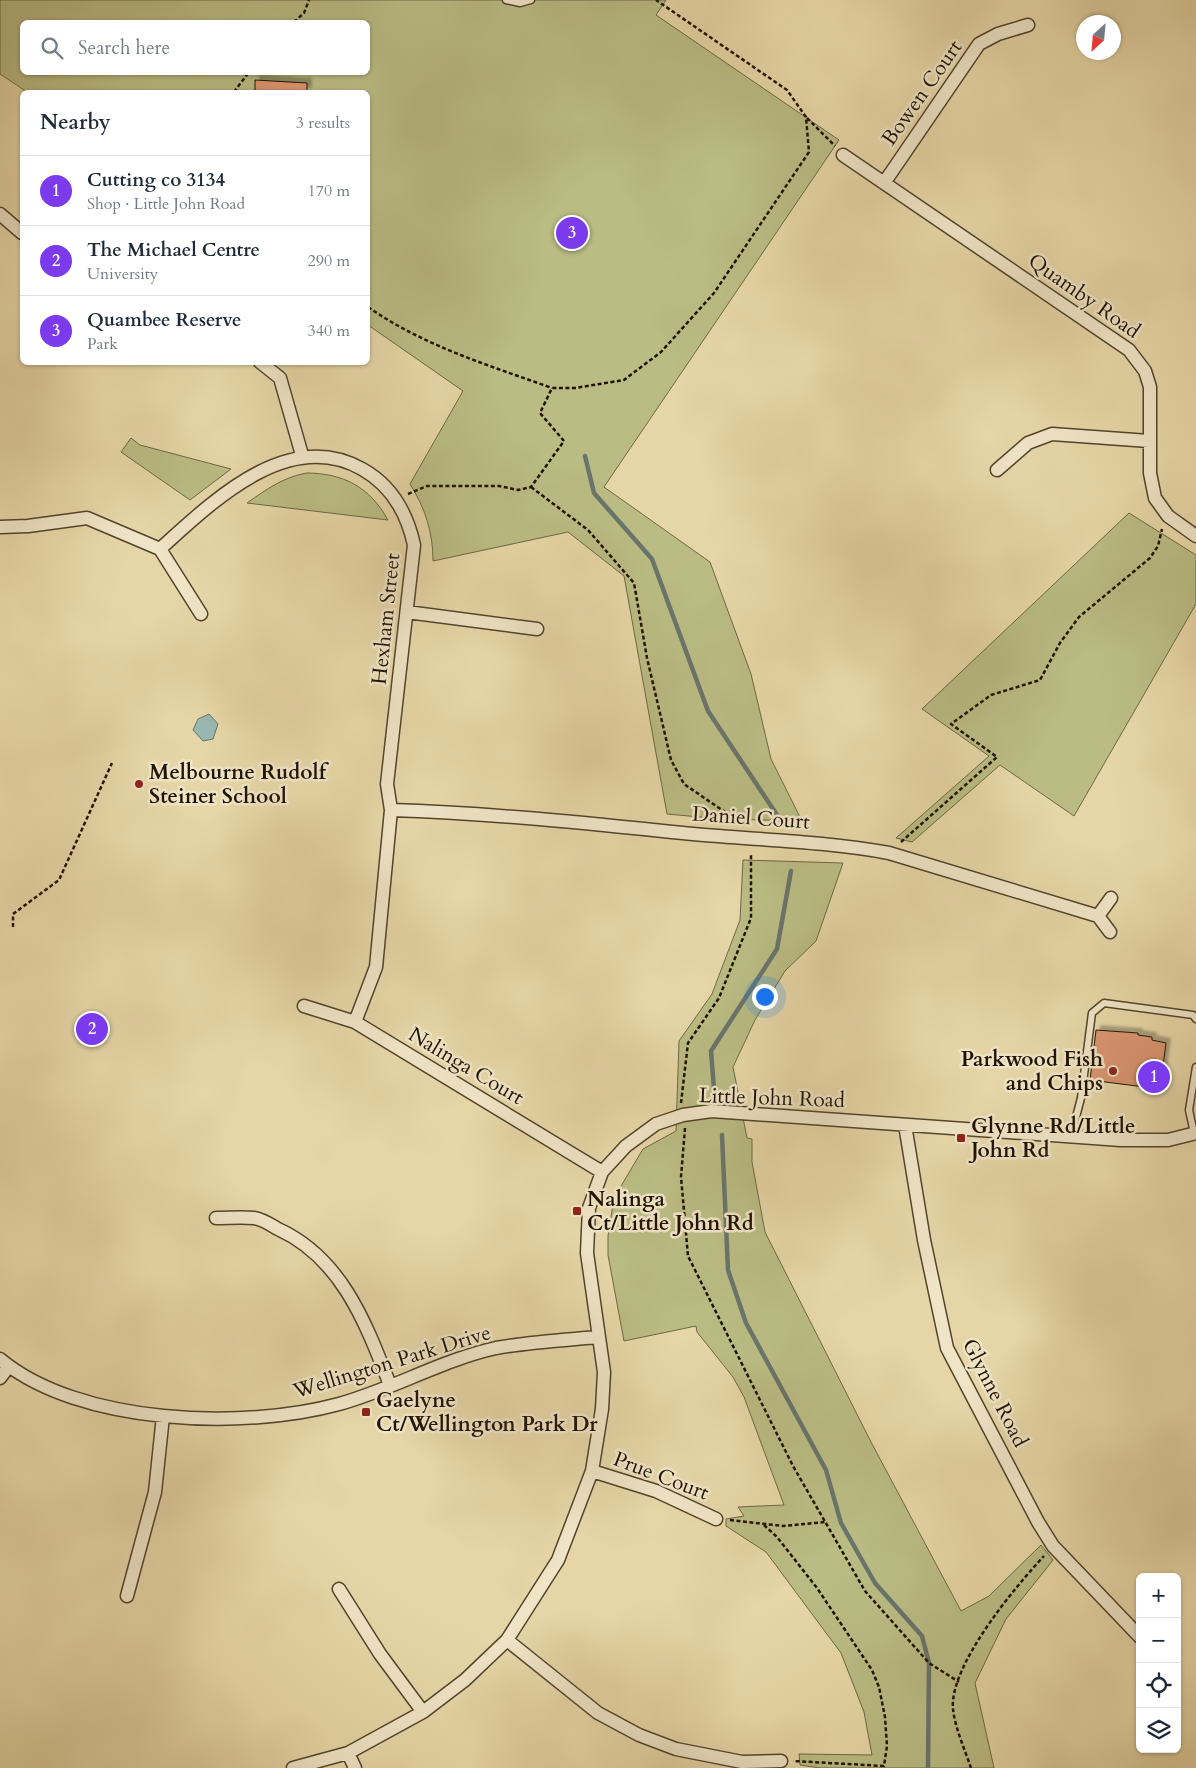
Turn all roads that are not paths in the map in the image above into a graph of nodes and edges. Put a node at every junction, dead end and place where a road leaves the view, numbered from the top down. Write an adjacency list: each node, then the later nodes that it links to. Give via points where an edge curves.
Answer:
1 (506, 0): 2 (lane, via 520,3)
2 (531, 0)
3 (1028, 25): 5 (street, Bowen Court, via 998,34 980,44)
4 (843, 155): 5 (street, Quamby Road)
5 (884, 182): 9 (street, Quamby Road, via 1129,350 1145,371 1150,387)
6 (0, 214): 7 (street)
7 (20, 230)
8 (264, 365): 10 (street, via 280,378)
9 (1149, 441): 11 (street, via 1052,434 1028,443); 13 (street, Quamby Road, via 1155,498 1168,516)
10 (302, 455): 14 (street, Hexham Street, via 259,472 203,510); 15 (street, Hexham Street, via 334,456 356,465 374,476 398,501 414,544)
11 (997, 470)
12 (0, 527): 14 (street, via 87,518)
13 (1196, 536)
14 (160, 549): 16 (street)
15 (407, 612): 17 (street); 18 (street, Hexham Street, via 387,784)
16 (201, 614)
17 (537, 629)
18 (392, 810): 20 (street, Daniel Court, via 454,812 823,843 888,853); 24 (street, Hexham Street, via 376,967)
19 (1111, 898): 20 (street)
20 (1098, 916): 21 (street)
21 (1110, 932)
22 (304, 1006): 24 (street, Nalinga Court)
23 (1196, 1019): 28 (lane, via 1193,1015 1104,1003 1092,1013 1081,1098)
24 (355, 1022): 29 (street, Nalinga Court)
25 (1196, 1067): 27 (lane, via 1189,1110)
26 (905, 1125): 28 (street, Little John Road); 29 (street, Little John Road, via 712,1111 683,1115 656,1124 626,1146); 40 (street, Glynne Road, via 924,1240 947,1348 1053,1546)
27 (1195, 1133): 28 (street, Little John Road, via 1168,1140 1146,1141)
28 (1071, 1136)
29 (602, 1172): 31 (street, Little John Road, via 589,1208 587,1253)
30 (216, 1218): 34 (street, via 256,1218 288,1233 320,1257 355,1304)
31 (598, 1337): 34 (street, Wellington Park Drive, via 497,1348); 36 (street, Little John Road, via 604,1372)
32 (4, 1362): 33 (street); 35 (street, Wellington Park Drive, via 38,1385 87,1402)
33 (0, 1378)
34 (390, 1385): 35 (street, Wellington Park Drive, via 340,1403 293,1414 230,1419)
35 (163, 1416): 39 (street, via 155,1492)
36 (592, 1472): 37 (street, Prue Court, via 656,1491); 41 (street, Little John Road, via 558,1560)
37 (716, 1519)
38 (339, 1590): 42 (street, via 380,1654)
39 (127, 1596)
40 (1136, 1633)
41 (507, 1640): 42 (street, Little John Road, via 465,1680); 44 (street, via 598,1713 639,1735 676,1749 742,1762)
42 (423, 1712): 43 (street, Little John Road)
43 (348, 1753): 45 (street, Little John Road); 46 (street)
44 (781, 1761)
45 (293, 1768)
46 (355, 1768)

